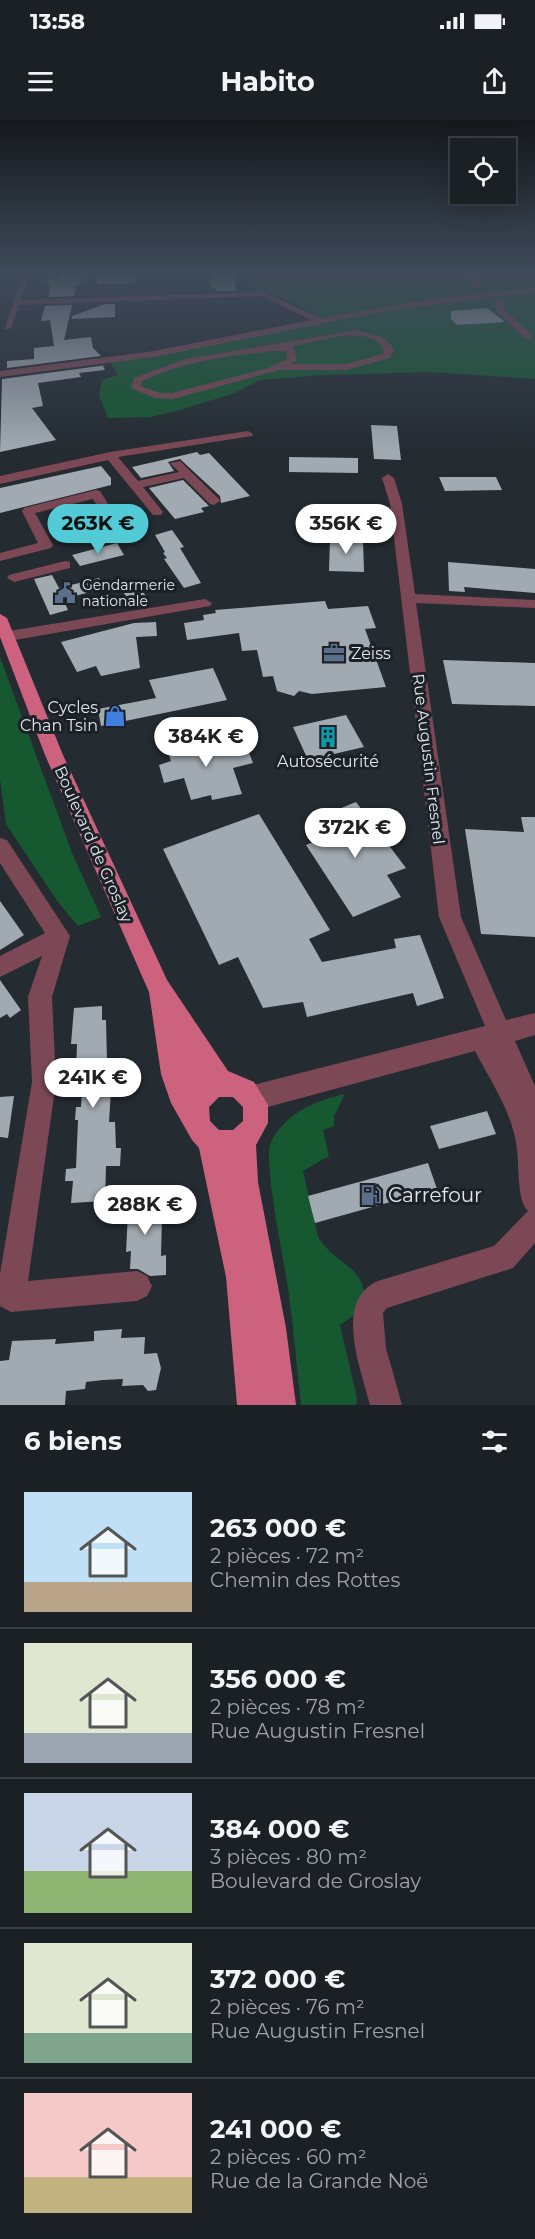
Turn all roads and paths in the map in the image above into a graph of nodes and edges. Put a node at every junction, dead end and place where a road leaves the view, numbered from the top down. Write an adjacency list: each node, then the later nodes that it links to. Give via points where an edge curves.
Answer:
1 (258, 332): 12 (street, via 151,354)
2 (306, 332): 7 (street)
3 (313, 332): 5 (street)
4 (524, 332): 6 (street)
5 (320, 337): 7 (street); 10 (street, via 367,333 378,336 389,350 387,356 346,367)
6 (529, 337)
7 (294, 344): 8 (street)
8 (282, 347): 9 (street); 10 (street, via 290,348 292,360)
9 (223, 354): 11 (street); 13 (street)
10 (279, 367): 13 (street)
11 (189, 369): 14 (street); 14 (street, via 157,369 137,380 136,388 173,396)
12 (0, 374)
13 (249, 376): 14 (street)
14 (214, 383)
15 (248, 434): 16 (street)
16 (110, 455): 20 (street); 21 (street)
17 (176, 464): 18 (street)
18 (188, 474): 21 (street); 22 (street)
19 (388, 478): 28 (street, Rue Augustin Fresnel, via 396,504)
20 (0, 480)
21 (135, 485): 23 (street)
22 (214, 501)
23 (157, 512)
24 (116, 526): 25 (street, via 96,494 28,511 46,545)
25 (0, 557)
26 (65, 565): 27 (street)
27 (14, 578)
28 (409, 598): 30 (street); 38 (street, Rue Augustin Fresnel, via 450,918)
29 (205, 603): 32 (street)
30 (535, 604)
31 (0, 618): 32 (main road, Boulevard de Groslay)
32 (4, 640): 36 (main road, Boulevard de Groslay, via 12,670 32,699)
33 (0, 846): 34 (street)
34 (59, 936): 35 (street); 46 (street, via 40,997 44,1082)
35 (0, 967)
36 (159, 988): 40 (main road, Boulevard de Groslay); 40 (main road, Boulevard de Groslay, via 168,1034)
37 (535, 1024): 38 (street)
38 (489, 1034): 39 (street); 41 (street); 43 (street, via 530,1146)
39 (253, 1098): 40 (main road, via 239,1085); 42 (main road, via 254,1125)
40 (208, 1111): 42 (main road, via 227,1145); 47 (main road, Boulevard de Groslay, via 241,1277)
41 (535, 1116)
42 (243, 1139): 48 (main road, via 244,1182 271,1328)
43 (535, 1200)
44 (535, 1222): 49 (street, via 503,1258 378,1296 368,1308 371,1348)
45 (137, 1287): 46 (street)
46 (5, 1298)
47 (253, 1405)
48 (280, 1405)
49 (386, 1405)

